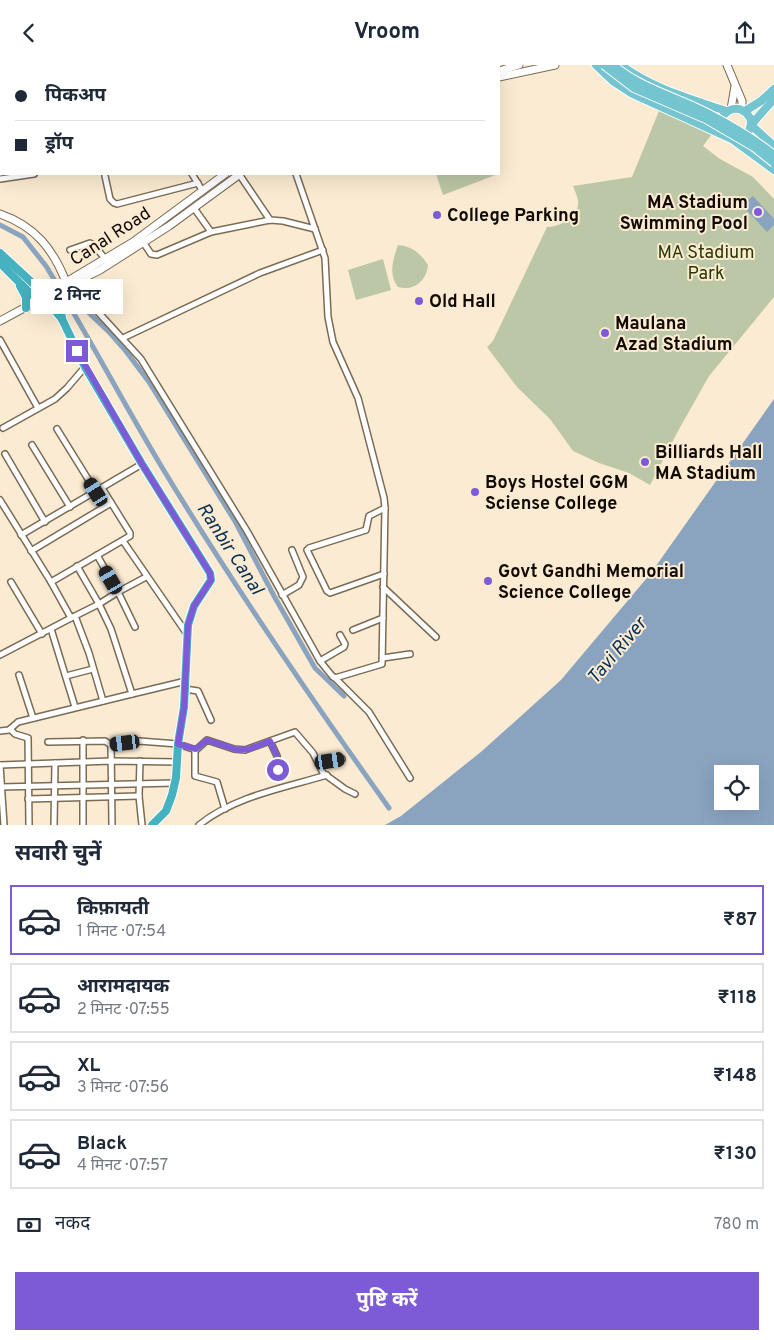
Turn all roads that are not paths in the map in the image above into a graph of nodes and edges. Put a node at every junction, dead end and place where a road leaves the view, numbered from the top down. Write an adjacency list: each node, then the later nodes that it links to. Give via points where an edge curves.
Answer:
1 (519, 65): 8 (main road)
2 (555, 65): 9 (main road)
3 (596, 65): 16 (main road, via 631,93)
4 (604, 65): 19 (main road, bridge, via 634,88 706,119 754,147)
5 (613, 65): 18 (main road, bridge, via 637,82 709,114)
6 (621, 65): 13 (main road, via 640,78 678,94)
7 (727, 65): 10 (main road)
8 (500, 71)
9 (500, 77)
10 (735, 86): 13 (main road); 14 (main road)
11 (774, 89): 14 (main road)
12 (774, 99): 15 (main road)
13 (729, 110): 14 (main road); 16 (main road, via 720,121)
14 (744, 111): 15 (main road, via 751,119)
15 (751, 125): 16 (main road, via 745,137); 17 (main road)
16 (728, 138): 20 (main road)
17 (774, 146)
18 (774, 155)
19 (774, 163)
20 (774, 170)
21 (27, 175): 28 (street)
22 (105, 175): 29 (street, via 110,199 117,204)
23 (193, 175): 29 (street)
24 (224, 175): 30 (main road, Canal Road)
25 (239, 175): 31 (main road, Canal Road)
26 (241, 175): 33 (street)
27 (296, 175): 34 (street)
28 (0, 179)
29 (198, 183): 30 (street)
30 (202, 190): 40 (main road, Canal Road)
31 (194, 208): 35 (street); 36 (main road, Canal Road)
32 (0, 214): 40 (main road, Canal Road, via 38,236 59,263 66,282)
33 (270, 220): 34 (street); 35 (street)
34 (315, 229): 38 (street)
35 (211, 232): 36 (street, via 157,255 151,254)
36 (143, 242): 43 (main road, Canal Road)
37 (70, 249): 40 (street, via 90,243)
38 (323, 250): 47 (street, via 260,273); 61 (street, via 333,342 358,398)
39 (0, 253): 44 (highway)
40 (106, 259)
41 (0, 263): 42 (highway)
42 (15, 277): 44 (highway, via 32,295); 45 (highway, via 26,297)
43 (78, 281): 44 (main road, Canal Road); 47 (street, via 97,311)
44 (44, 297): 45 (main road, Canal Road); 49 (highway, via 62,319)
45 (26, 308): 46 (main road, Canal Road)
46 (0, 321)
47 (123, 337): 75 (street, via 141,359 247,531)
48 (0, 340): 50 (street)
49 (85, 367): 50 (street, via 61,395); 55 (highway)
50 (38, 408): 51 (street)
51 (3, 427)
52 (57, 429): 57 (street)
53 (32, 445): 60 (street)
54 (5, 454): 62 (street)
55 (142, 464): 56 (street); 83 (highway, via 210,573 211,581 194,606)
56 (102, 488): 57 (street); 59 (street)
57 (96, 492): 60 (street)
58 (0, 500): 63 (street)
59 (111, 503): 64 (street, via 130,533 129,538); 66 (street)
60 (70, 507): 62 (street)
61 (385, 508): 69 (street); 69 (street, via 369,516 366,530 307,550 330,593)
62 (46, 522): 63 (street)
63 (21, 535): 66 (street)
64 (123, 541): 67 (street); 70 (street)
65 (292, 550): 75 (street, via 303,577 300,585)
66 (31, 551): 72 (street)
67 (97, 555): 68 (street); 74 (street)
68 (77, 566): 72 (street); 76 (street)
69 (384, 574): 73 (street)
70 (146, 577): 74 (street); 83 (street)
71 (11, 582): 82 (street)
72 (51, 582): 77 (street)
73 (383, 587): 78 (street); 85 (street)
74 (118, 592): 76 (street); 79 (street)
75 (282, 595): 89 (street)
76 (99, 604): 77 (street); 95 (street, via 111,629)
77 (73, 617): 80 (street); 90 (street)
78 (383, 617): 81 (street); 88 (street)
79 (135, 627)
80 (51, 629): 82 (street); 92 (street)
81 (353, 630)
82 (42, 634): 87 (street)
83 (187, 635): 94 (highway)
84 (340, 635): 89 (street, via 344,647)
85 (436, 637)
86 (410, 654): 88 (street)
87 (0, 655)
88 (383, 658): 93 (street, via 380,665)
89 (320, 661): 93 (street)
90 (93, 669): 92 (street); 96 (street)
91 (19, 675): 98 (street)
92 (66, 676): 97 (street)
93 (334, 677): 119 (street, via 369,712)
94 (189, 688): 95 (street); 99 (street, via 198,692); 105 (highway)
95 (132, 694): 96 (street)
96 (103, 701): 97 (street)
97 (76, 707): 98 (street)
98 (33, 718): 100 (street)
99 (211, 720)
100 (10, 729): 101 (street); 115 (street, via 28,738)
101 (0, 731)
102 (83, 740): 104 (street); 106 (street, via 105,741); 111 (street)
103 (270, 741): 107 (street, via 238,750 206,740 199,748); 114 (street, via 296,733); 117 (street, via 277,756)
104 (48, 742)
105 (178, 744): 106 (street, via 138,741); 107 (street); 112 (highway)
106 (111, 745): 109 (street)
107 (191, 749): 133 (street, via 195,776 217,782)
108 (342, 759): 114 (street)
109 (112, 761): 110 (street); 111 (street); 121 (street)
110 (140, 761): 112 (street); 122 (street)
111 (82, 762): 113 (street); 124 (street)
112 (177, 762): 120 (highway)
113 (55, 763): 115 (street); 123 (street)
114 (318, 763): 118 (street)
115 (27, 764): 116 (street); 126 (street)
116 (0, 765): 125 (street)
117 (278, 770)
118 (327, 775): 127 (street); 133 (street, via 249,797)
119 (410, 778)
120 (175, 783): 122 (street); 134 (highway, via 170,804)
121 (111, 784): 122 (street); 124 (street); 129 (street)
122 (140, 784): 128 (street)
123 (55, 785): 124 (street); 126 (street); 131 (street)
124 (83, 785): 132 (street)
125 (1, 787): 126 (street); 135 (street)
126 (28, 787): 130 (street)
127 (354, 794)
128 (139, 796): 129 (street); 140 (street)
129 (110, 797): 132 (street); 139 (street)
130 (28, 799): 131 (street); 136 (street)
131 (54, 799): 132 (street); 137 (street)
132 (83, 799): 138 (street)
133 (226, 809): 141 (street)
134 (154, 824)
135 (4, 825)
136 (29, 825)
137 (54, 825)
138 (82, 825)
139 (112, 825)
140 (142, 825)
141 (199, 825)

